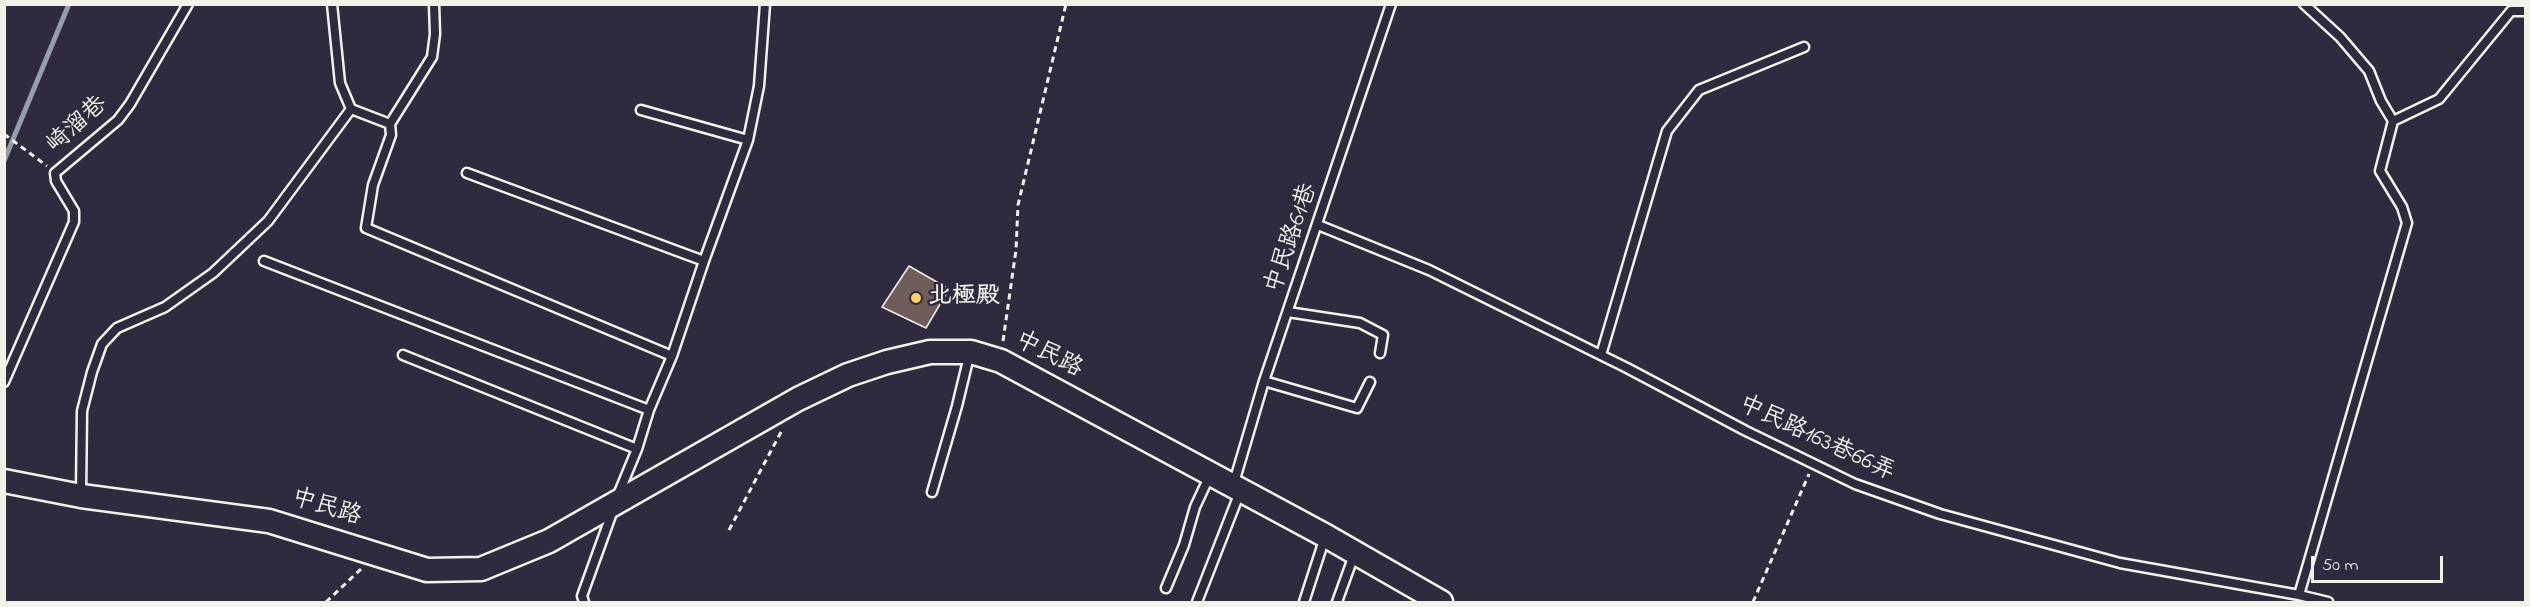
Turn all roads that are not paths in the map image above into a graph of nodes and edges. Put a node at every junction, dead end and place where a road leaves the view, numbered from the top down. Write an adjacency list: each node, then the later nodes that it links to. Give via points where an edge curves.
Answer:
1 (188, 4): 25 (lane, 崎溜巷, via 118,120 55,173 74,211 74,222)
2 (332, 4): 9 (lane, via 340,83)
3 (434, 4): 12 (lane, via 432,57)
4 (765, 4): 13 (lane, via 759,86)
5 (1391, 4): 15 (lane, 中民路61巷)
6 (2304, 4): 11 (lane, via 2369,71)
7 (2526, 11): 11 (lane, via 2511,11 2439,99)
8 (1804, 47): 22 (lane, via 1699,90 1667,131)
9 (351, 109): 12 (lane); 33 (lane, via 268,221 237,251 165,307 117,328 102,344 82,411)
10 (641, 110): 13 (lane)
11 (2393, 122): 38 (lane, via 2380,171 2407,223)
12 (390, 124): 23 (lane, via 391,135 373,185 366,228)
13 (748, 140): 17 (lane)
14 (467, 173): 17 (lane)
15 (1318, 225): 18 (lane, 中民路61巷); 22 (lane, 中民路163巷66弄, via 1429,270)
16 (264, 261): 27 (lane)
17 (704, 261): 23 (lane)
18 (1288, 312): 20 (lane, via 1360,323 1383,335); 24 (lane, 中民路61巷)
19 (970, 352): 29 (street, 中民路, via 1001,361); 32 (lane); 34 (street, 中民路, via 930,352 848,375)
20 (1380, 353)
21 (403, 355): 28 (lane)
22 (1602, 355): 38 (lane, 中民路163巷66弄, via 1855,484 1940,514 2109,560)
23 (672, 356): 27 (lane)
24 (1264, 381): 26 (lane, via 1357,408); 31 (lane, 中民路61巷)
25 (4, 382)
26 (1370, 382)
27 (649, 410): 28 (lane)
28 (637, 450): 34 (lane)
29 (1210, 475): 31 (street, 中民路); 37 (lane)
30 (4, 481): 33 (street, 中民路)
31 (1233, 486): 35 (street, 中民路); 40 (lane, 中民路61巷, via 1238,497)
32 (932, 492)
33 (81, 496): 34 (street, 中民路, via 269,520 428,570 481,569 549,541)
34 (615, 502): 39 (lane, via 582,596)
35 (1326, 536): 36 (street, 中民路); 41 (lane)
36 (1355, 553): 42 (lane); 43 (street, 中民路)
37 (1166, 588)
38 (2299, 595): 44 (lane, 中民路163巷66弄)
39 (584, 603)
40 (1197, 603)
41 (1304, 603)
42 (1337, 603)
43 (1441, 603)
44 (2328, 603)

